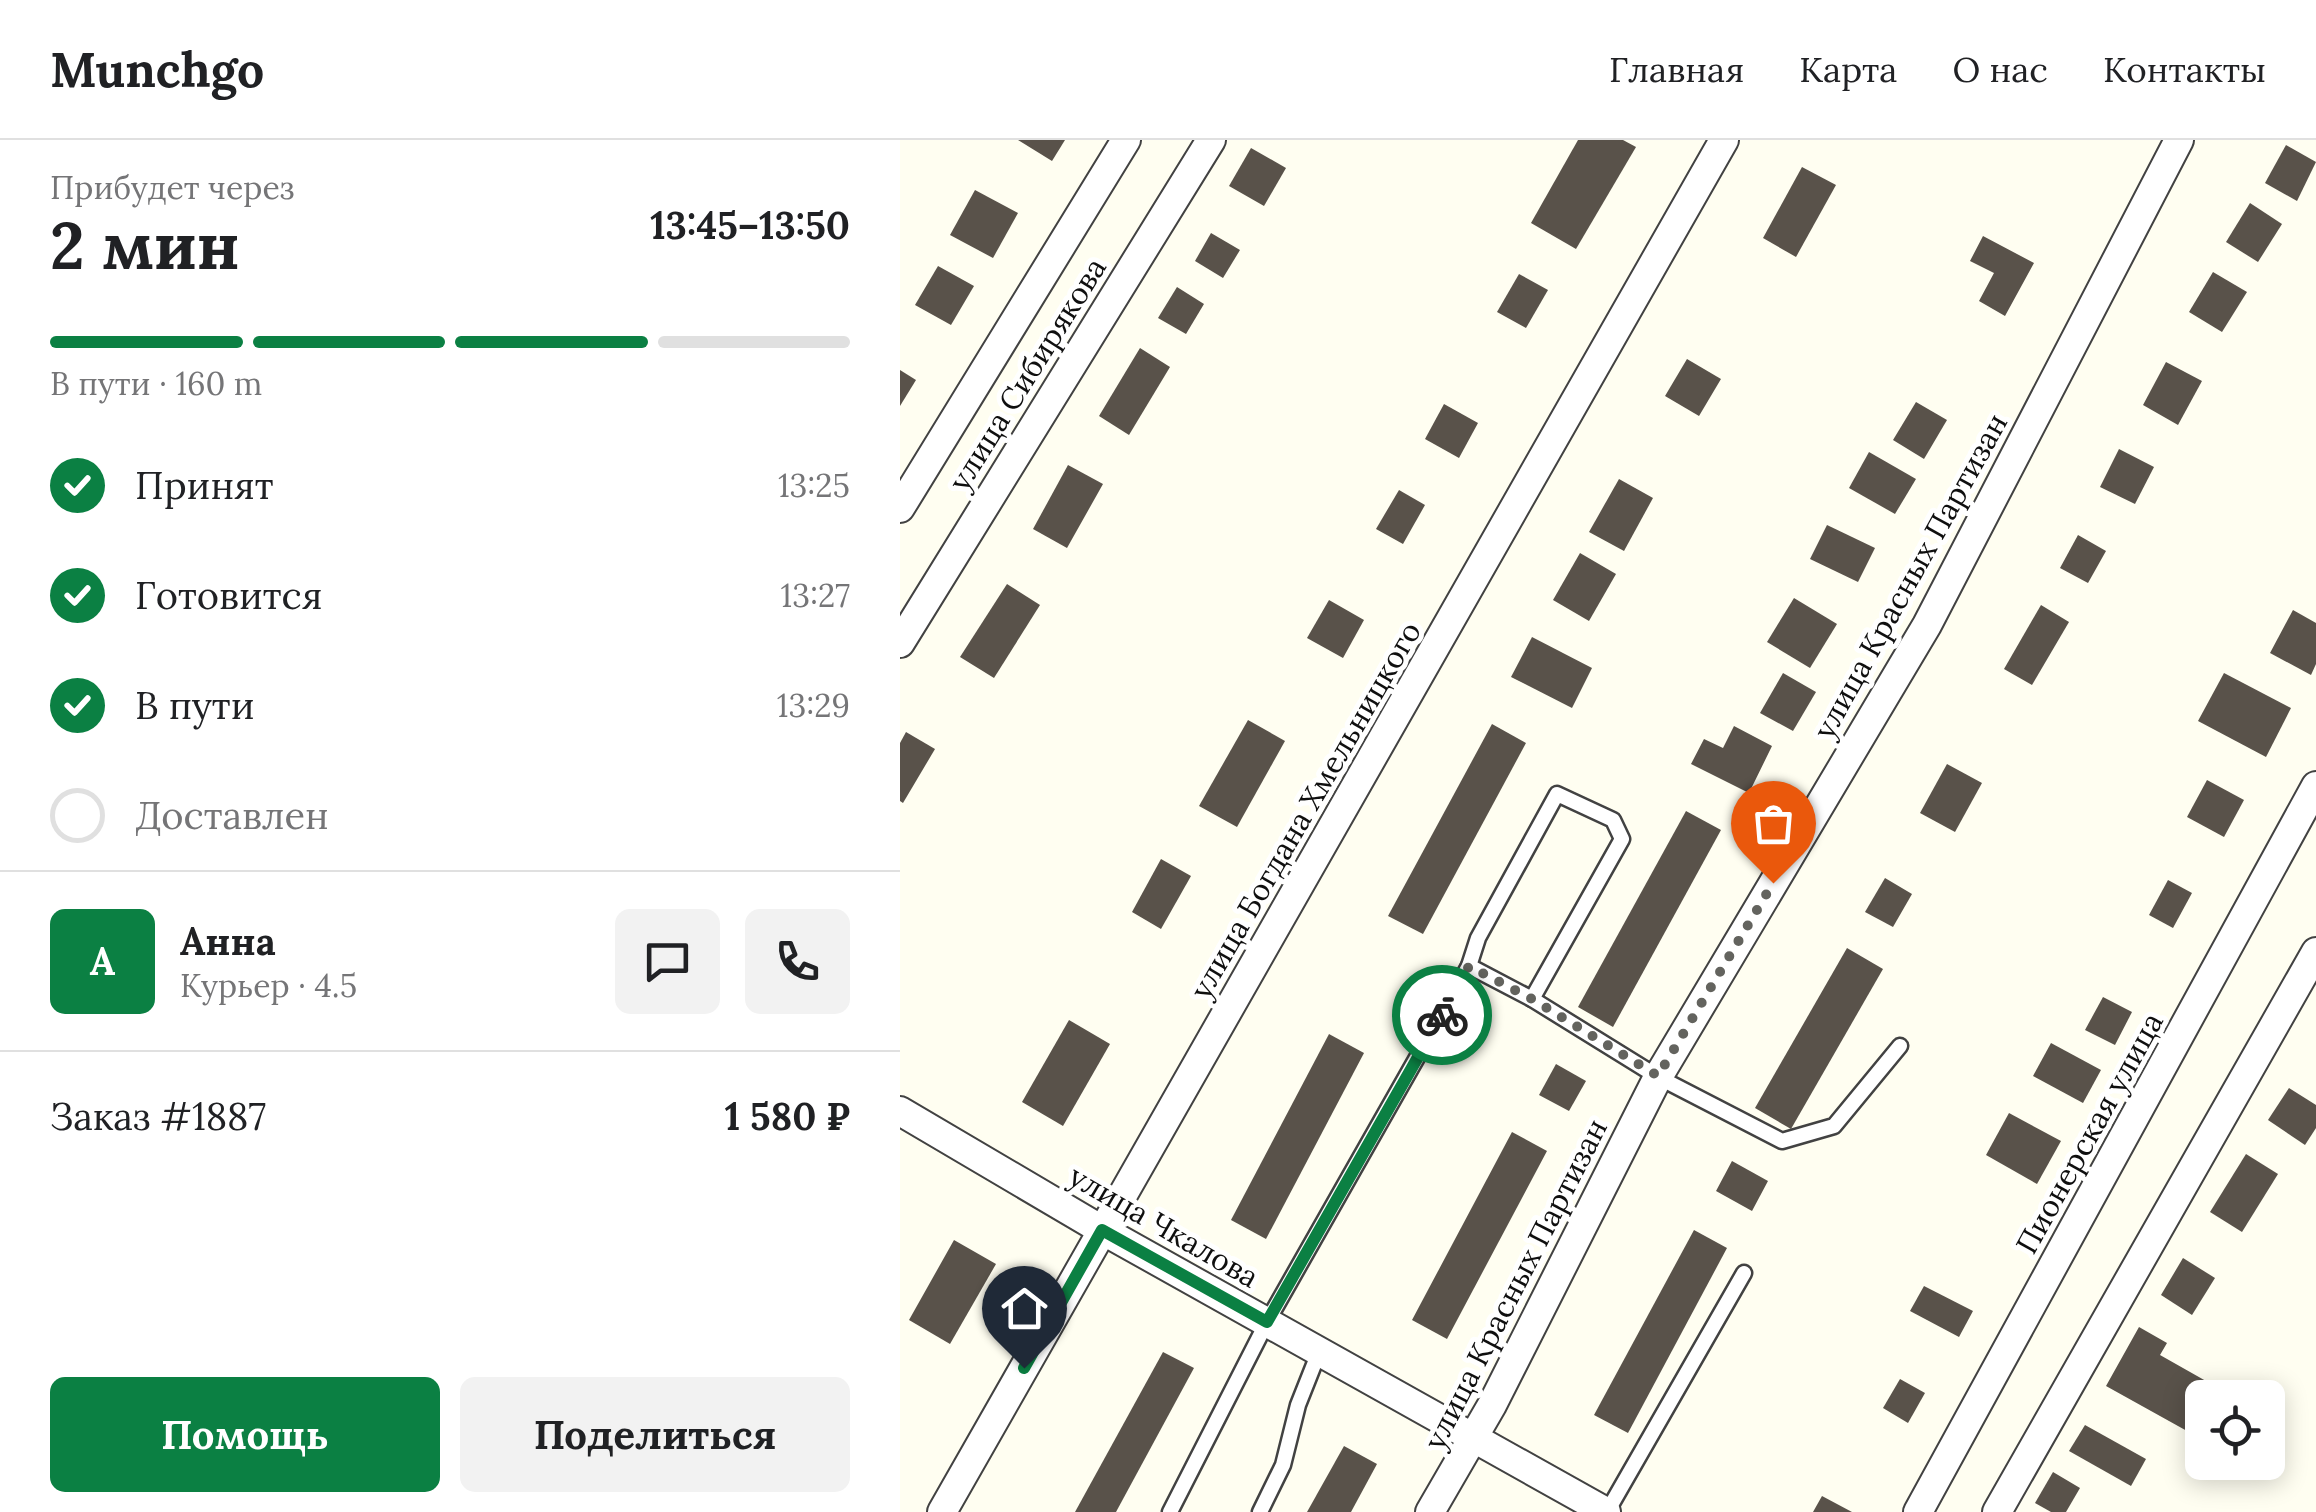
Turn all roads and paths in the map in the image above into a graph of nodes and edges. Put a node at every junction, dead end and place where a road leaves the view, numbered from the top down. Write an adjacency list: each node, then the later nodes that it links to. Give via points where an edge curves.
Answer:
1 (1126, 140): 5 (street, улица Сибирякова)
2 (1211, 140): 6 (street, улица Сибирякова)
3 (1724, 140): 14 (street, улица Богдана Хмельницкого)
4 (2179, 140): 12 (street, улица Красных Партизан, via 1927,625)
5 (900, 508)
6 (900, 643)
7 (2316, 786): 24 (street, Пионерская улица)
8 (2316, 952): 25 (street)
9 (1469, 966): 10 (lane); 10 (lane, via 1557,794 1612,820 1622,839); 16 (lane)
10 (1532, 999): 12 (lane)
11 (1900, 1046): 12 (lane, via 1834,1126 1782,1141)
12 (1658, 1076): 18 (street, улица Красных Партизан)
13 (900, 1110): 14 (street, улица Чкалова)
14 (1102, 1230): 16 (street, улица Чкалова); 19 (street, улица Богдана Хмельницкого)
15 (1744, 1274): 23 (lane)
16 (1267, 1322): 17 (street, улица Чкалова); 20 (lane)
17 (1319, 1352): 18 (street, улица Чкалова); 21 (lane, via 1283,1465)
18 (1474, 1440): 22 (street, улица Красных Партизан); 23 (street, улица Чкалова)
19 (942, 1512)
20 (1170, 1512)
21 (1260, 1512)
22 (1430, 1512)
23 (1606, 1512)
24 (1918, 1512)
25 (1997, 1512)

